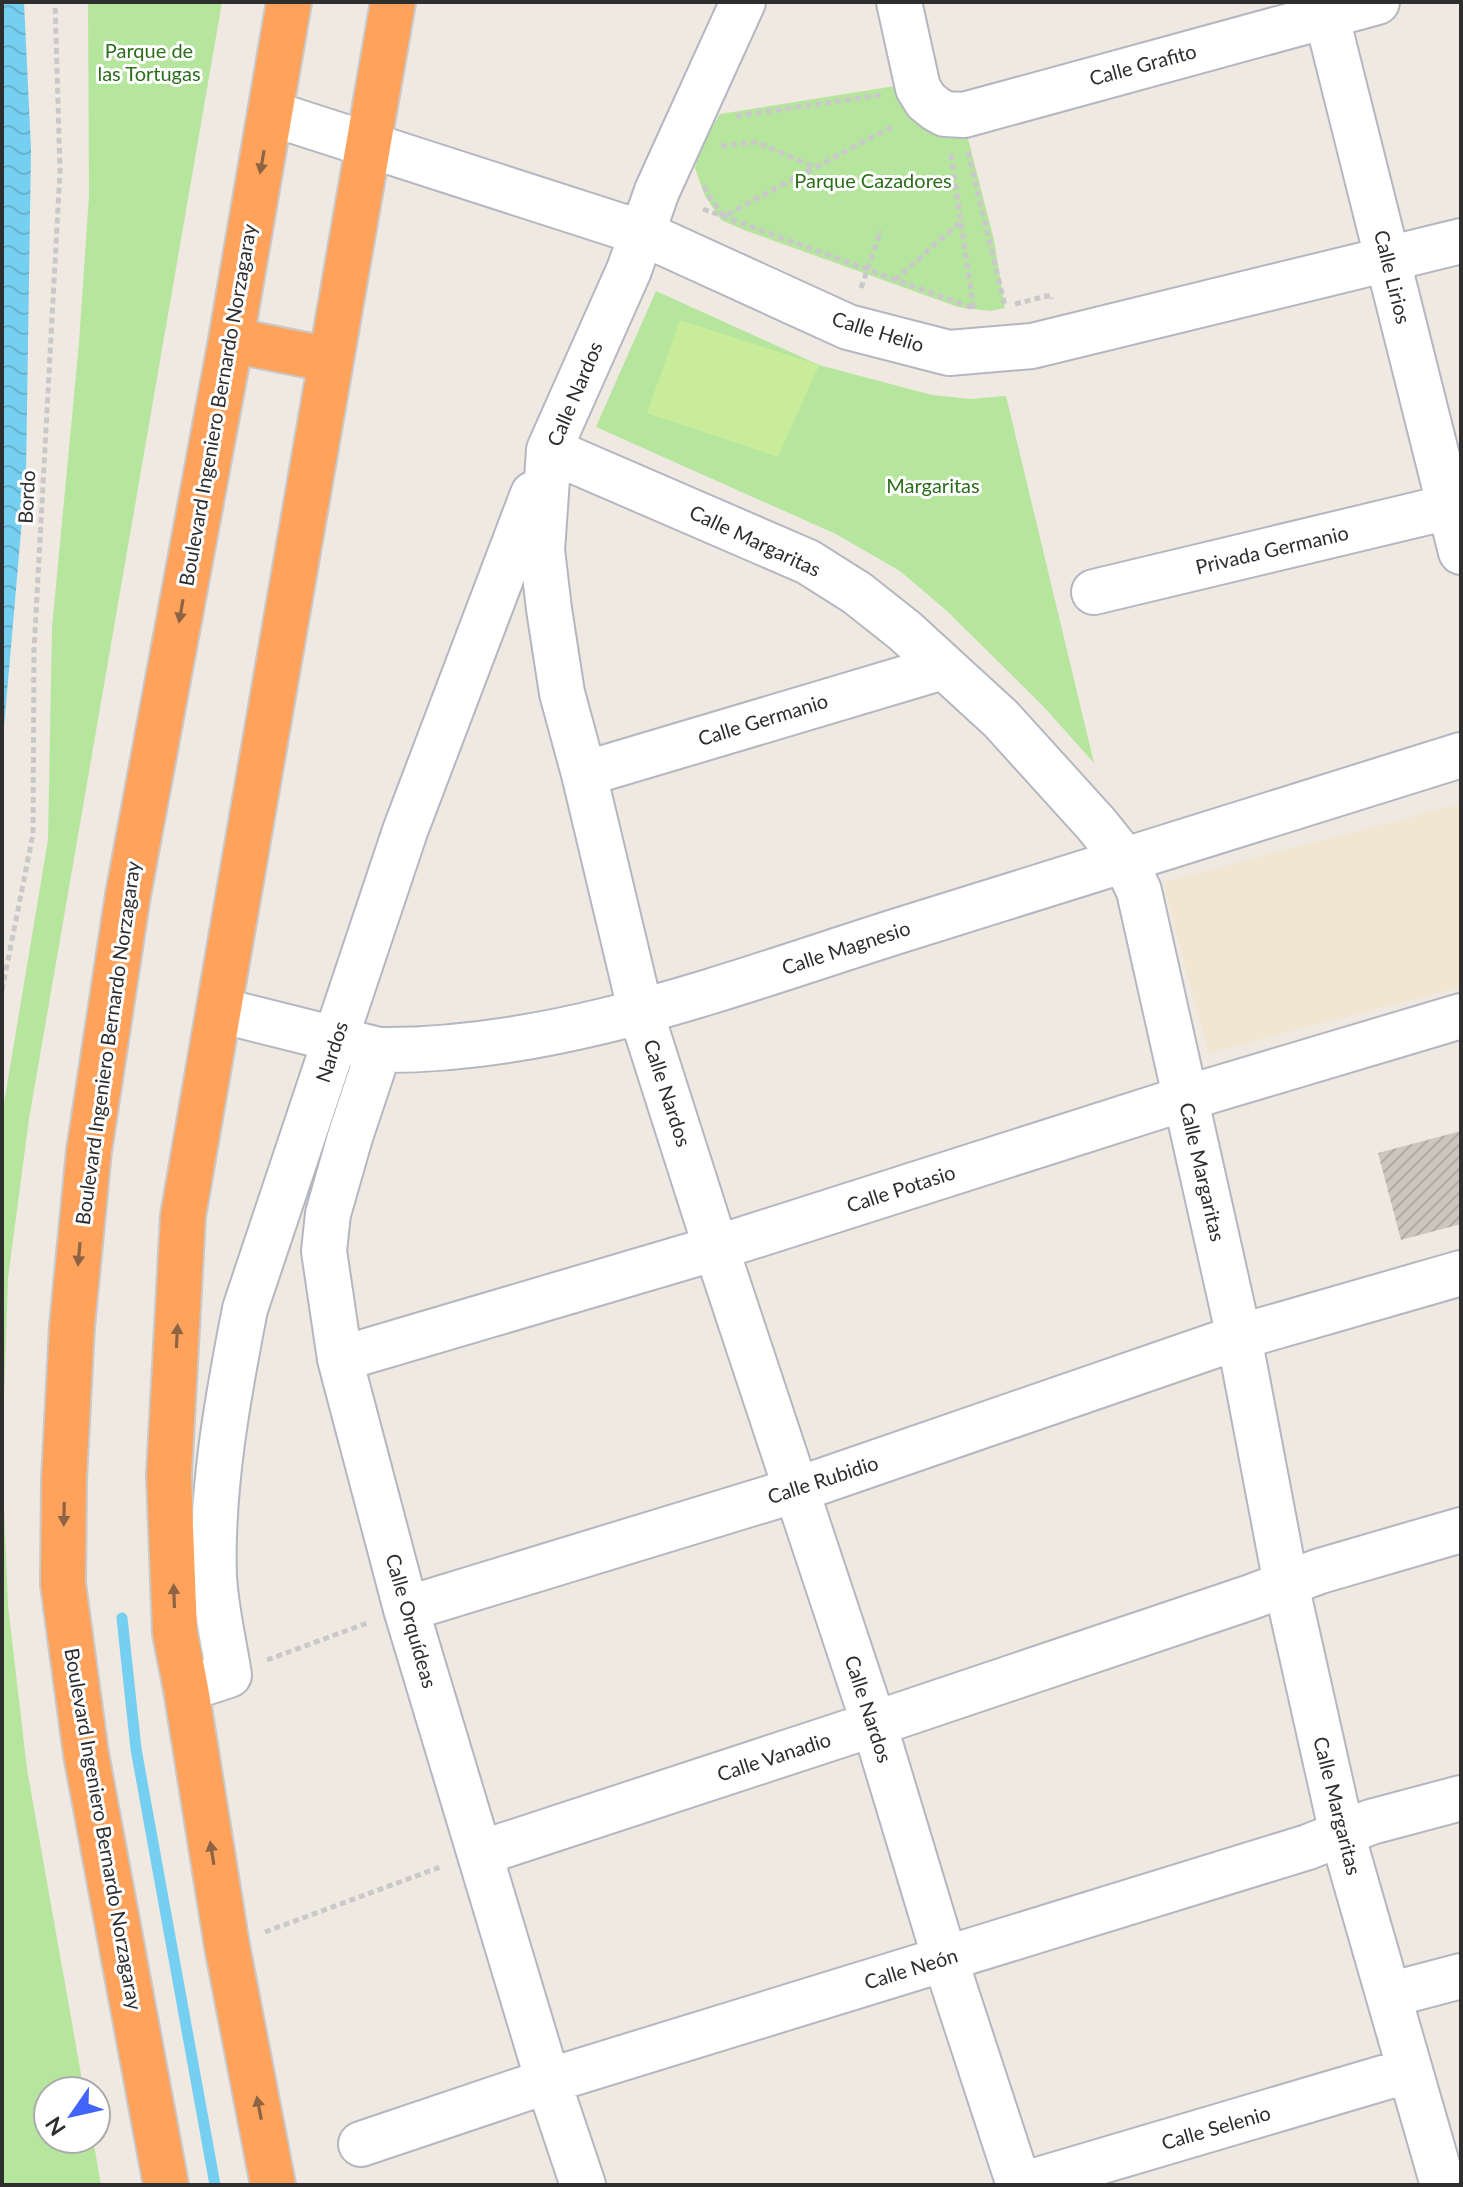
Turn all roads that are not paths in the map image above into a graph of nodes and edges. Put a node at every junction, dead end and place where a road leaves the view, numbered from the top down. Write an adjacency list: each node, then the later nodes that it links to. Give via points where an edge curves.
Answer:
1 (289, 2): 7 (highway, Boulevard Ingeniero Bernardo Norzagaray)
2 (393, 2): 8 (highway)
3 (743, 2): 9 (street, Calle Nardos)
4 (899, 2): 6 (street, Calle Grafito, via 938,105 964,115)
5 (1377, 2): 6 (street, Calle Grafito)
6 (1324, 8): 11 (street, Calle Lirios)
7 (270, 113): 8 (street, Calle Helio); 12 (highway, Boulevard Ingeniero Bernardo Norzagaray, one-way to 12)
8 (369, 143): 9 (street, Calle Helio); 13 (highway)
9 (642, 233): 11 (street, Calle Helio, via 848,327 949,353 1032,346); 14 (street, Calle Nardos)
10 (1461, 241): 11 (street, Calle Helio)
11 (1387, 260): 15 (street, Calle Lirios)
12 (231, 340): 13 (highway); 47 (highway, Boulevard Ingeniero Bernardo Norzagaray, one-way to 47, via 128,895 91,1136 72,1326 64,1479 63,1584 86,1754)
13 (331, 360): 22 (highway)
14 (549, 450): 18 (street, Calle Margaritas, via 808,562 857,593); 20 (street, Calle Nardos, via 542,550 562,693); 25 (street, Nardos, via 405,831)
15 (1455, 506): 16 (street, Calle Lirios); 17 (street, Privada Germanio)
16 (1461, 552)
17 (1094, 592)
18 (943, 667): 20 (street, Calle Germanio); 21 (street, Calle Margaritas, via 1001,719)
19 (1461, 755): 21 (street, Calle Magnesio)
20 (584, 774): 23 (street, Calle Nardos)
21 (1124, 859): 23 (street, Calle Magnesio); 27 (street, Calle Margaritas, via 1139,891)
22 (219, 1010): 25 (street, Calle Magnesio); 36 (highway, one-way to 22, via 175,1633 169,1475 183,1216)
23 (641, 1013): 26 (street, Calle Magnesio, via 453,1047); 28 (street, Calle Nardos)
24 (1461, 1016): 27 (street, Calle Potasio)
25 (336, 1039): 26 (street, Calle Magnesio); 36 (street, Nardos, via 245,1309 232,1376 217,1492 214,1579 229,1675)
26 (379, 1050): 31 (street, Calle Orquídeas, via 328,1214 324,1251)
27 (1186, 1098): 28 (street, Calle Potasio); 30 (street, Calle Margaritas)
28 (716, 1248): 31 (street, Calle Potasio); 32 (street, Calle Nardos)
29 (1461, 1273): 30 (street, Calle Rubidio)
30 (1239, 1337): 32 (street, Calle Rubidio); 34 (street, Calle Margaritas)
31 (340, 1359): 35 (street, Calle Orquídeas)
32 (796, 1490): 35 (street, Calle Rubidio); 37 (street, Calle Nardos)
33 (1461, 1530): 34 (street, Calle Vanadio)
34 (1286, 1584): 37 (street, Calle Vanadio); 39 (street, Calle Margaritas)
35 (406, 1609): 40 (street, Calle Orquídeas)
36 (186, 1689): 48 (highway, one-way to 36, via 227,1946)
37 (874, 1724): 40 (street, Calle Vanadio); 41 (street, Calle Nardos)
38 (1461, 1798): 39 (street, Calle Neón)
39 (1342, 1834): 41 (street, Calle Neón); 43 (street, Calle Margaritas)
40 (481, 1853): 45 (street, Calle Orquídeas)
41 (945, 1959): 45 (street, Calle Neón); 50 (street, Calle Nardos)
42 (1461, 1976): 43 (street)
43 (1389, 1995): 44 (street, Calle Margaritas)
44 (1410, 2070): 50 (street, Calle Selenio); 51 (street, Calle Margaritas)
45 (548, 2081): 46 (street, Calle Neón); 49 (street, Calle Orquídeas)
46 (361, 2144)
47 (166, 2185)
48 (273, 2185)
49 (583, 2185)
50 (1020, 2185)
51 (1443, 2185)

